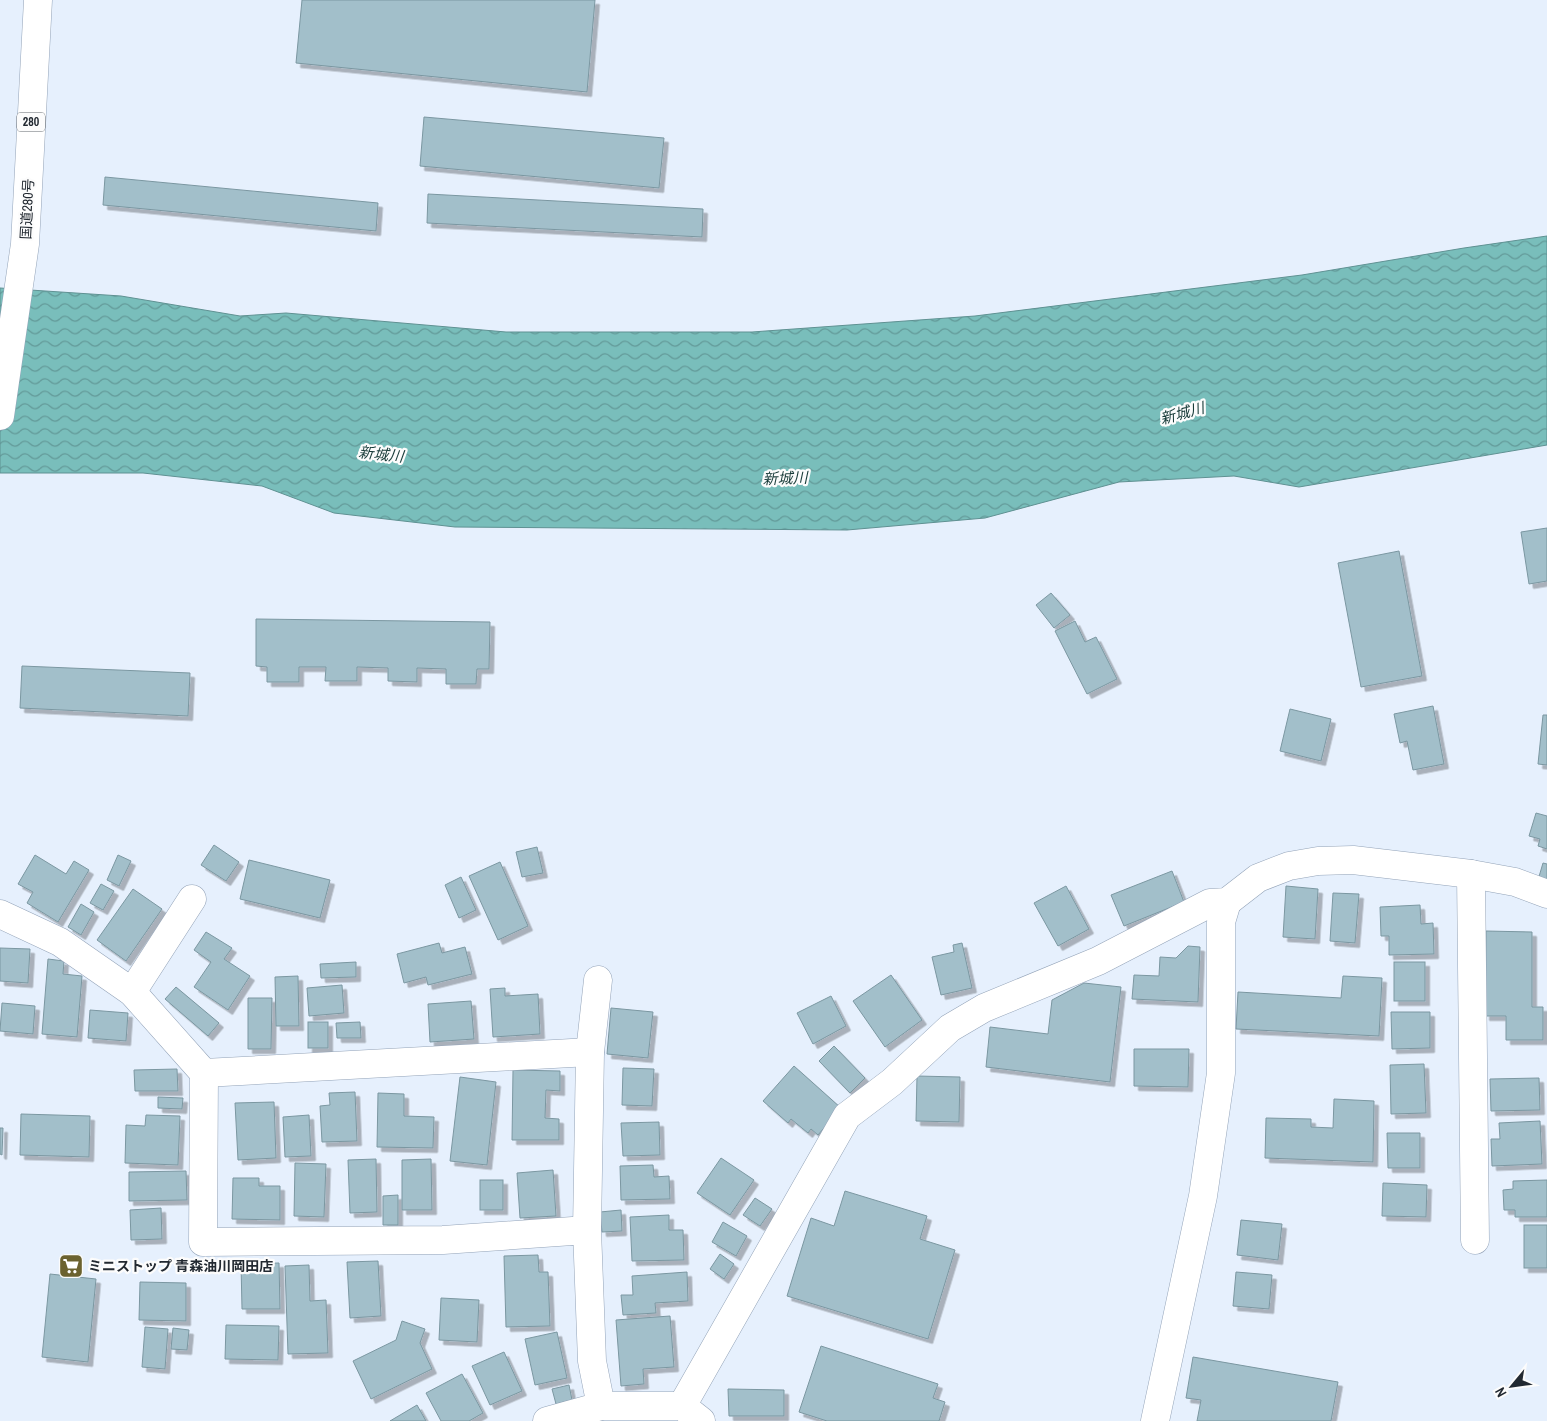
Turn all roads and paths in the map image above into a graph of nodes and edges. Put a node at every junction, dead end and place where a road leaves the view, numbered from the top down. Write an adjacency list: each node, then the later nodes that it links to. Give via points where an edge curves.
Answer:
1 (38, 0): 2 (main road, 国道280号 / 280, via 25,244)
2 (0, 416)
3 (1471, 874): 4 (main road, via 1515,882); 6 (main road, via 1353,860 1318,861 1289,866 1258,878); 13 (main road)
4 (1547, 894)
5 (192, 899): 9 (main road)
6 (1226, 902): 15 (main road, via 1210,903 1098,961 984,1008 950,1028 892,1082 848,1116); 17 (main road, via 1221,922 1221,1073 1203,1196)
7 (0, 914): 9 (main road, via 60,942)
8 (598, 980): 10 (main road)
9 (132, 992): 11 (main road)
10 (590, 1052): 11 (main road); 12 (main road)
11 (204, 1073): 12 (main road, via 203,1242 443,1240)
12 (587, 1230): 14 (main road, via 592,1361)
13 (1475, 1240)
14 (601, 1406): 15 (main road); 16 (main road)
15 (691, 1414)
16 (547, 1421)
17 (1155, 1421)

